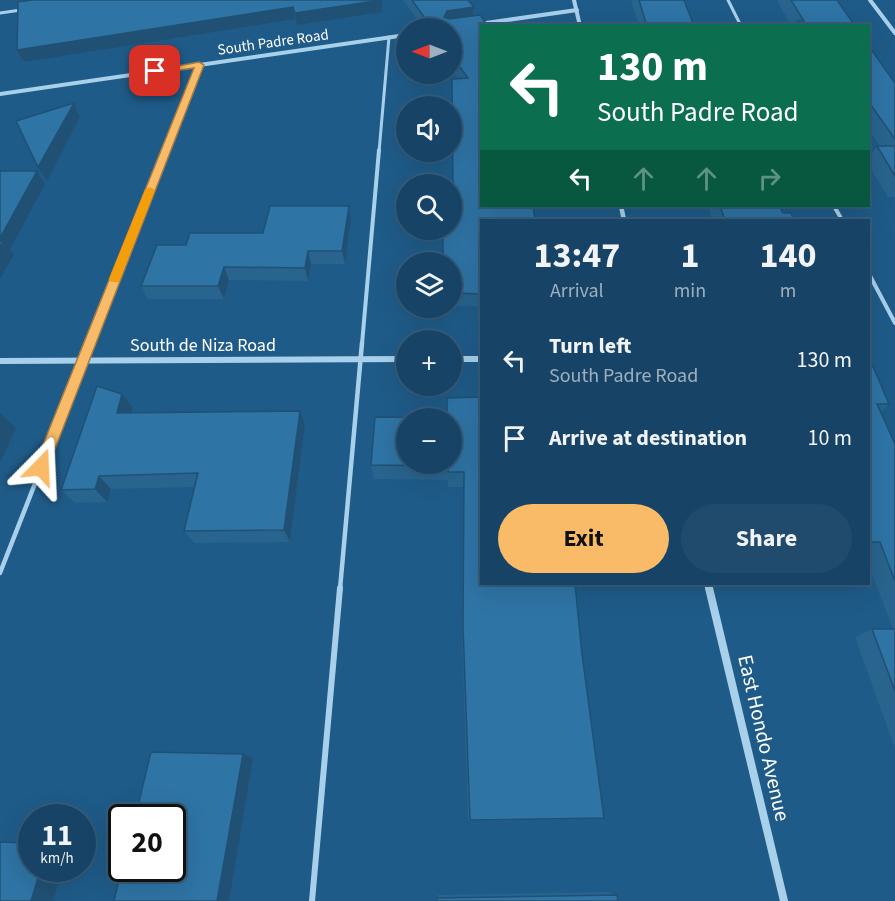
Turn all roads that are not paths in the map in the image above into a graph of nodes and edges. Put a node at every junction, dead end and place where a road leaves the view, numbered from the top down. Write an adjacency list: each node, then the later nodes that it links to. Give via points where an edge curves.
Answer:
1 (574, 0): 5 (street)
2 (728, 0): 8 (lane)
3 (870, 0): 10 (street)
4 (23, 10): 6 (lane)
5 (577, 10): 7 (street); 9 (street)
6 (0, 13)
7 (580, 24)
8 (740, 24)
9 (471, 25)
10 (895, 33)
11 (396, 36): 12 (street, South Padre Road)
12 (389, 37): 13 (street, South Padre Road); 20 (lane)
13 (199, 65): 14 (street, South Padre Road); 22 (lane)
14 (0, 94)
15 (870, 276): 16 (lane)
16 (895, 323)
17 (396, 359): 20 (street, South de Niza Road)
18 (462, 359): 19 (street)
19 (480, 359)
20 (361, 360): 22 (street, South de Niza Road); 25 (lane)
21 (0, 361): 22 (street, South de Niza Road)
22 (83, 361): 23 (lane)
23 (0, 573)
24 (708, 585): 26 (street, East Hondo Avenue)
25 (312, 901)
26 (784, 901)

